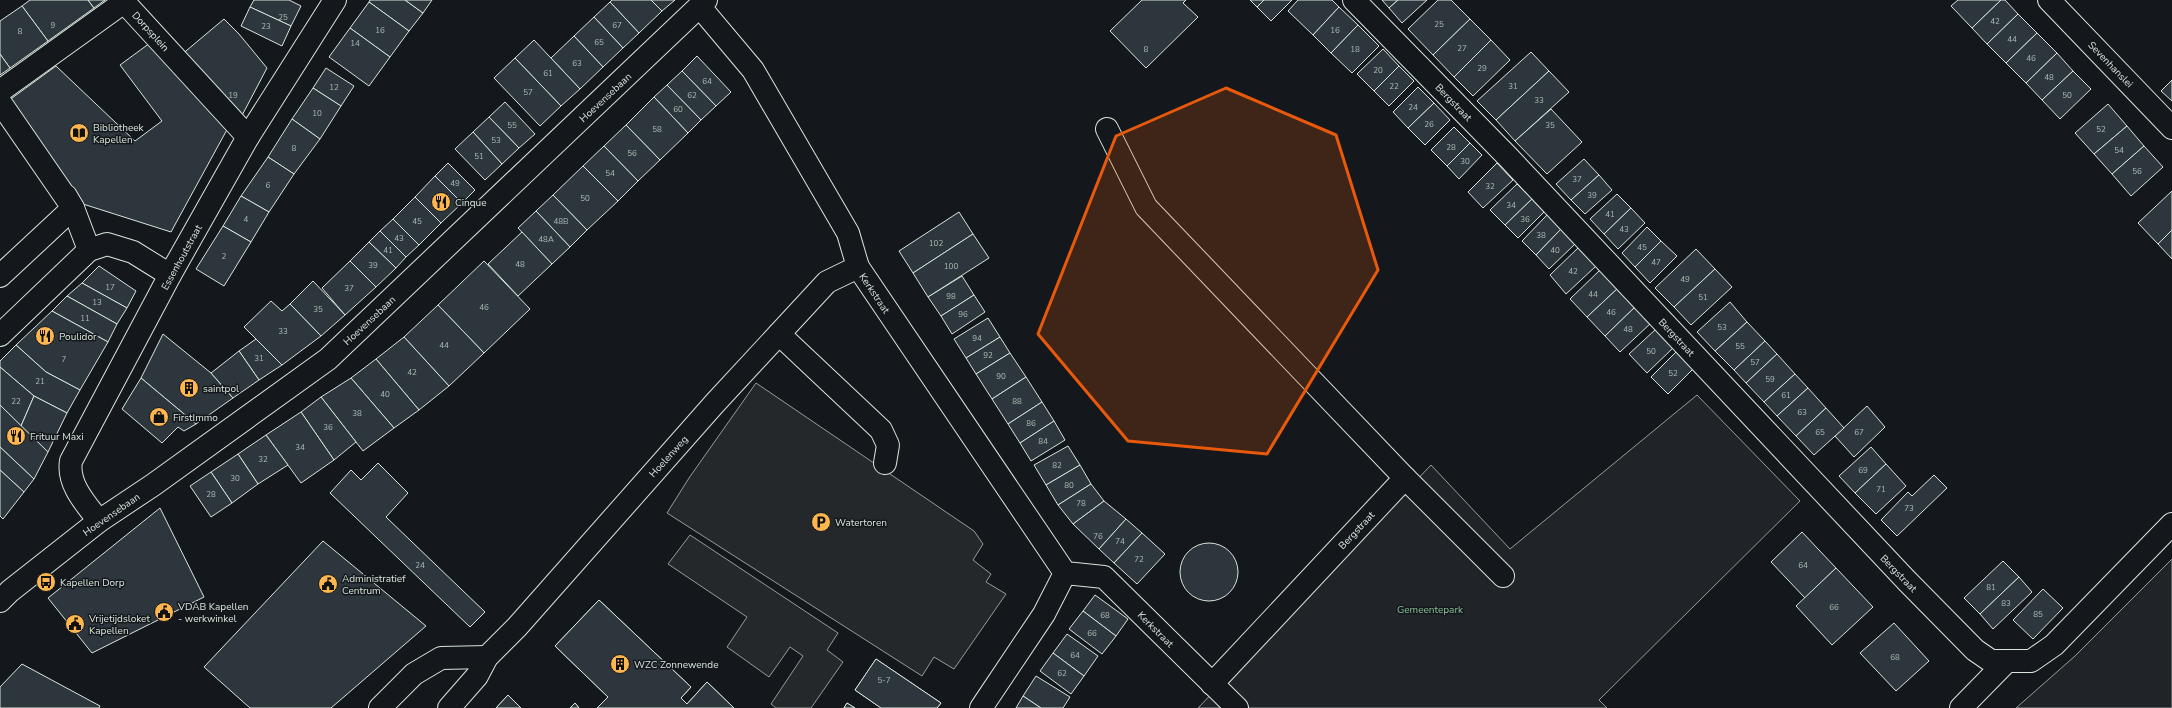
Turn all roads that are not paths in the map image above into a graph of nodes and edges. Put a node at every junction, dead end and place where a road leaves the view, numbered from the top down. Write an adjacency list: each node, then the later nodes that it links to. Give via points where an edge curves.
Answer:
1 (335, 0): 9 (street, Essenhoutstraat)
2 (1354, 0): 25 (street, Bergstraat, via 1508,157 1907,582 1975,650 1991,661)
3 (2049, 0): 7 (street, Sevenhanslei)
4 (703, 3): 12 (street, Kerkstraat, via 753,70 848,233); 19 (street, Hoevensebaan, via 328,359 160,481)
5 (0, 91): 9 (street, Dorpsplein, via 124,2)
6 (0, 102): 10 (street)
7 (2172, 128)
8 (1107, 129): 18 (street, via 1146,207)
9 (248, 137): 13 (street, Essenhoutstraat)
10 (73, 208): 11 (street); 14 (street)
11 (89, 250): 13 (street, via 107,244 133,252); 16 (street)
12 (858, 267): 15 (street, Hoelenweg, via 828,282); 21 (street, Kerkstraat)
13 (170, 275): 19 (street, Essenhoutstraat, via 71,461 69,472 83,502)
14 (0, 276)
15 (779, 334): 17 (street, via 881,430 888,445); 24 (street, Hoelenweg)
16 (0, 335)
17 (885, 463)
18 (1406, 478): 22 (street); 26 (street, Bergstraat)
19 (99, 521): 23 (street, Hoevensebaan)
20 (2172, 524): 25 (street, Bergstraat, via 2054,645 2031,661)
21 (1065, 573): 26 (street, Kerkstraat, via 1104,577); 29 (street, via 1044,614)
22 (1503, 576)
23 (0, 601)
24 (487, 657): 27 (street, via 441,658 414,674); 28 (street, Hoelenweg, via 477,676)
25 (2006, 662): 31 (street)
26 (1212, 684): 30 (street, Kerkstraat)
27 (380, 708)
28 (449, 708)
29 (981, 708)
30 (1237, 708)
31 (1961, 708)

